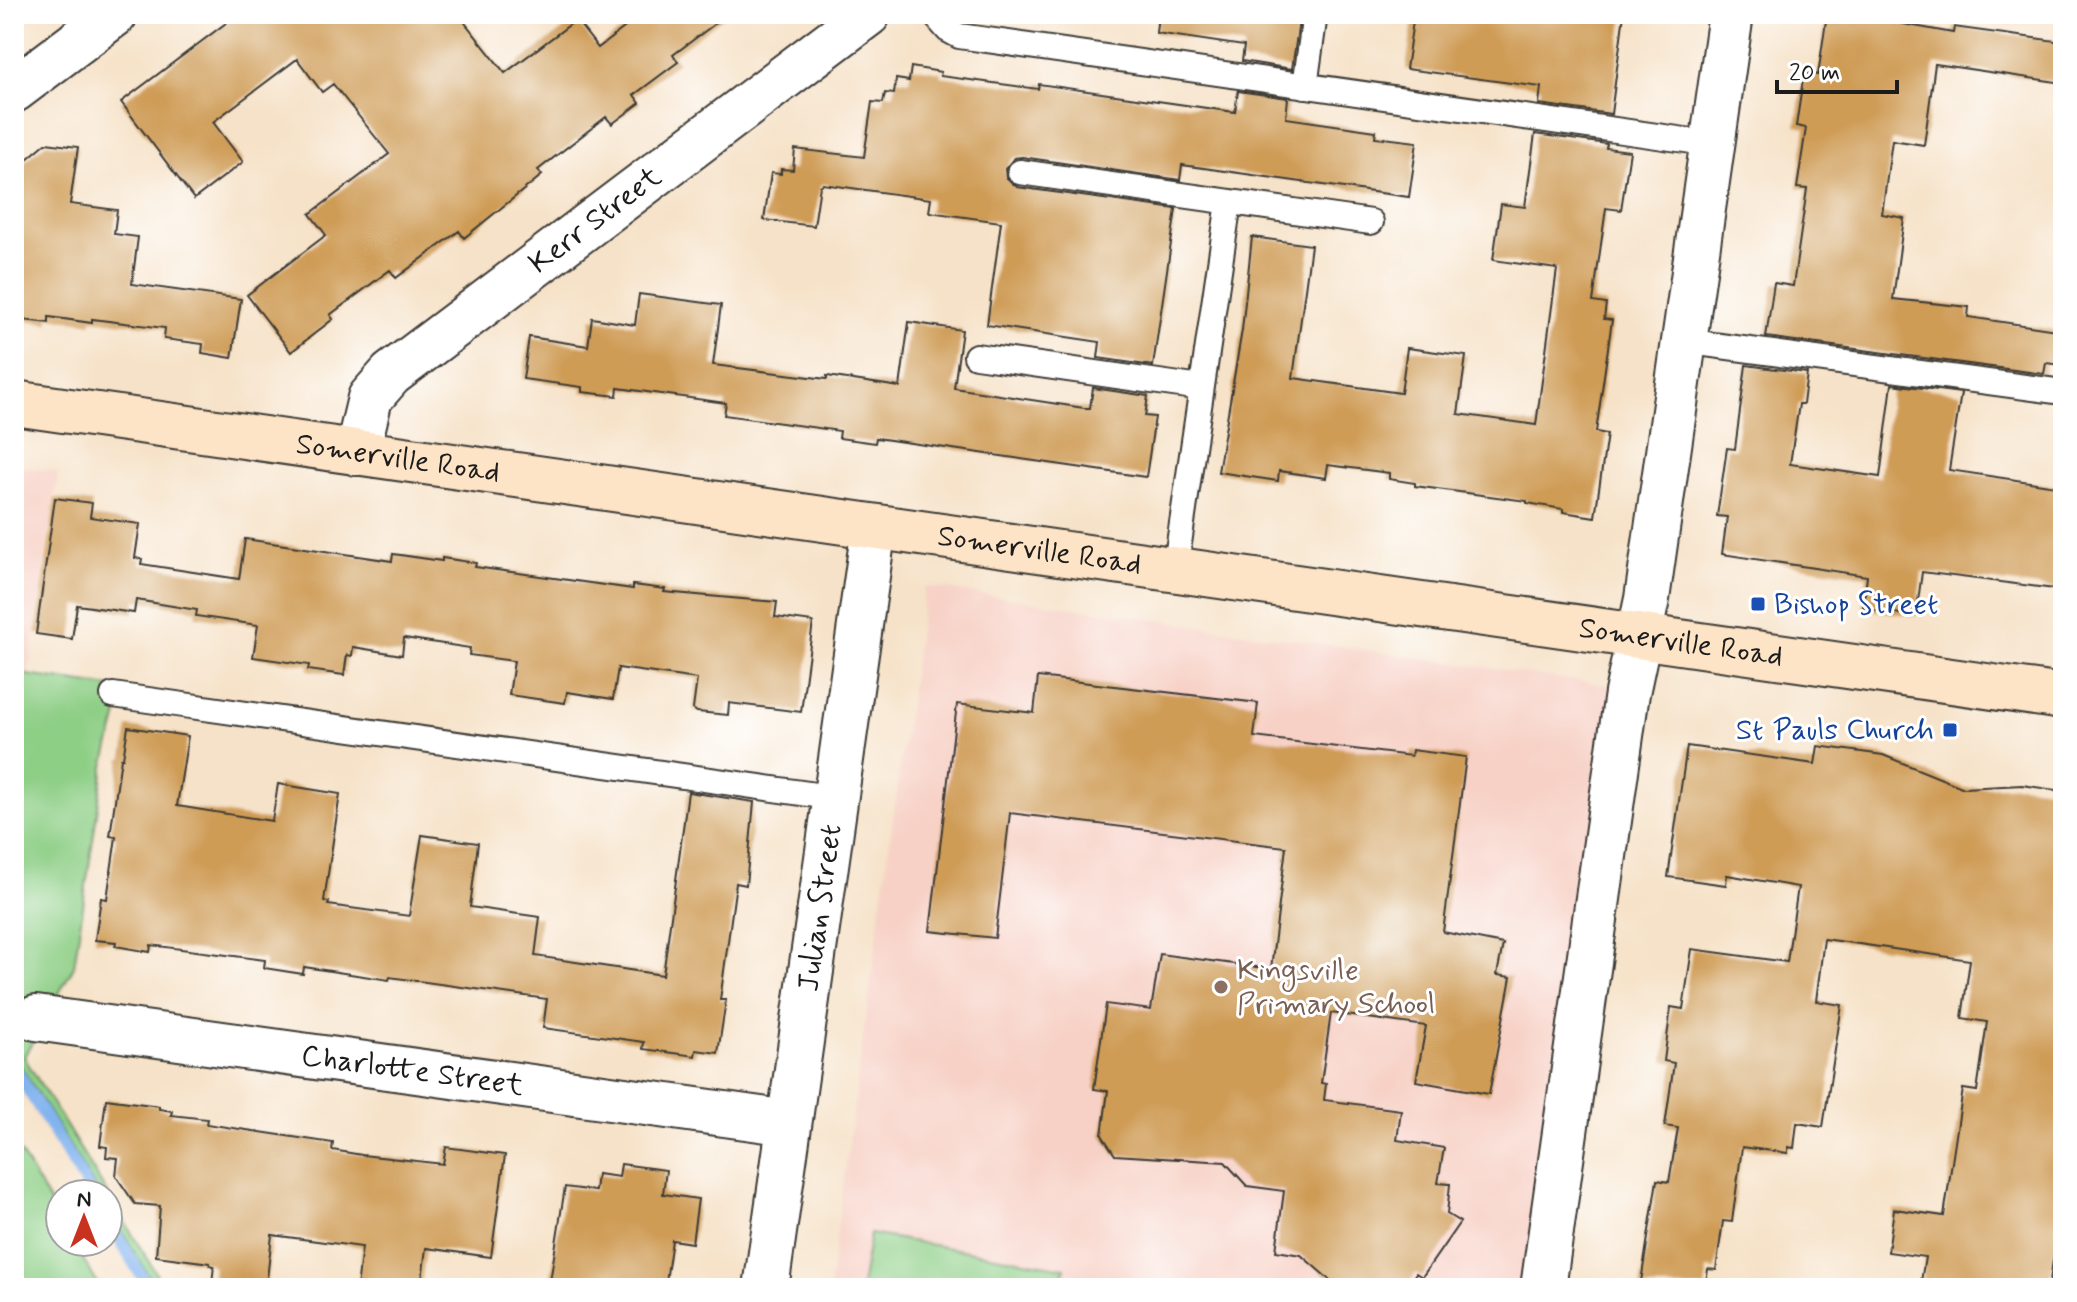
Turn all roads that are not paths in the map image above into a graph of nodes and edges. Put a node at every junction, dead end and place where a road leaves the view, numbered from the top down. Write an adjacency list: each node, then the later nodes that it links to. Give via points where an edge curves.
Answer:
1 (115, 14): 7 (street)
2 (868, 14): 17 (street, Kerr Street, via 391,374 370,398)
3 (934, 14): 6 (lane, via 959,36)
4 (1315, 14): 6 (lane)
5 (1731, 14): 8 (street)
6 (1305, 86): 8 (lane)
7 (14, 90)
8 (1713, 144): 12 (street)
9 (1020, 172): 10 (lane)
10 (1229, 202): 11 (lane); 14 (lane)
11 (1371, 222)
12 (1683, 341): 15 (lane); 20 (street)
13 (976, 356): 14 (lane)
14 (1201, 388): 19 (lane)
15 (2063, 392)
16 (14, 403): 17 (main road, Somerville Road)
17 (357, 453): 18 (main road, Somerville Road)
18 (874, 527): 19 (main road, Somerville Road); 23 (street, Julian Street)
19 (1175, 571): 20 (main road, Somerville Road)
20 (1639, 636): 22 (main road, Somerville Road); 27 (street)
21 (113, 695): 23 (lane)
22 (2063, 697)
23 (837, 798): 25 (street, Julian Street)
24 (36, 1018): 25 (street, Charlotte Street)
25 (789, 1123): 26 (street, Julian Street)
26 (766, 1288)
27 (1543, 1288)

